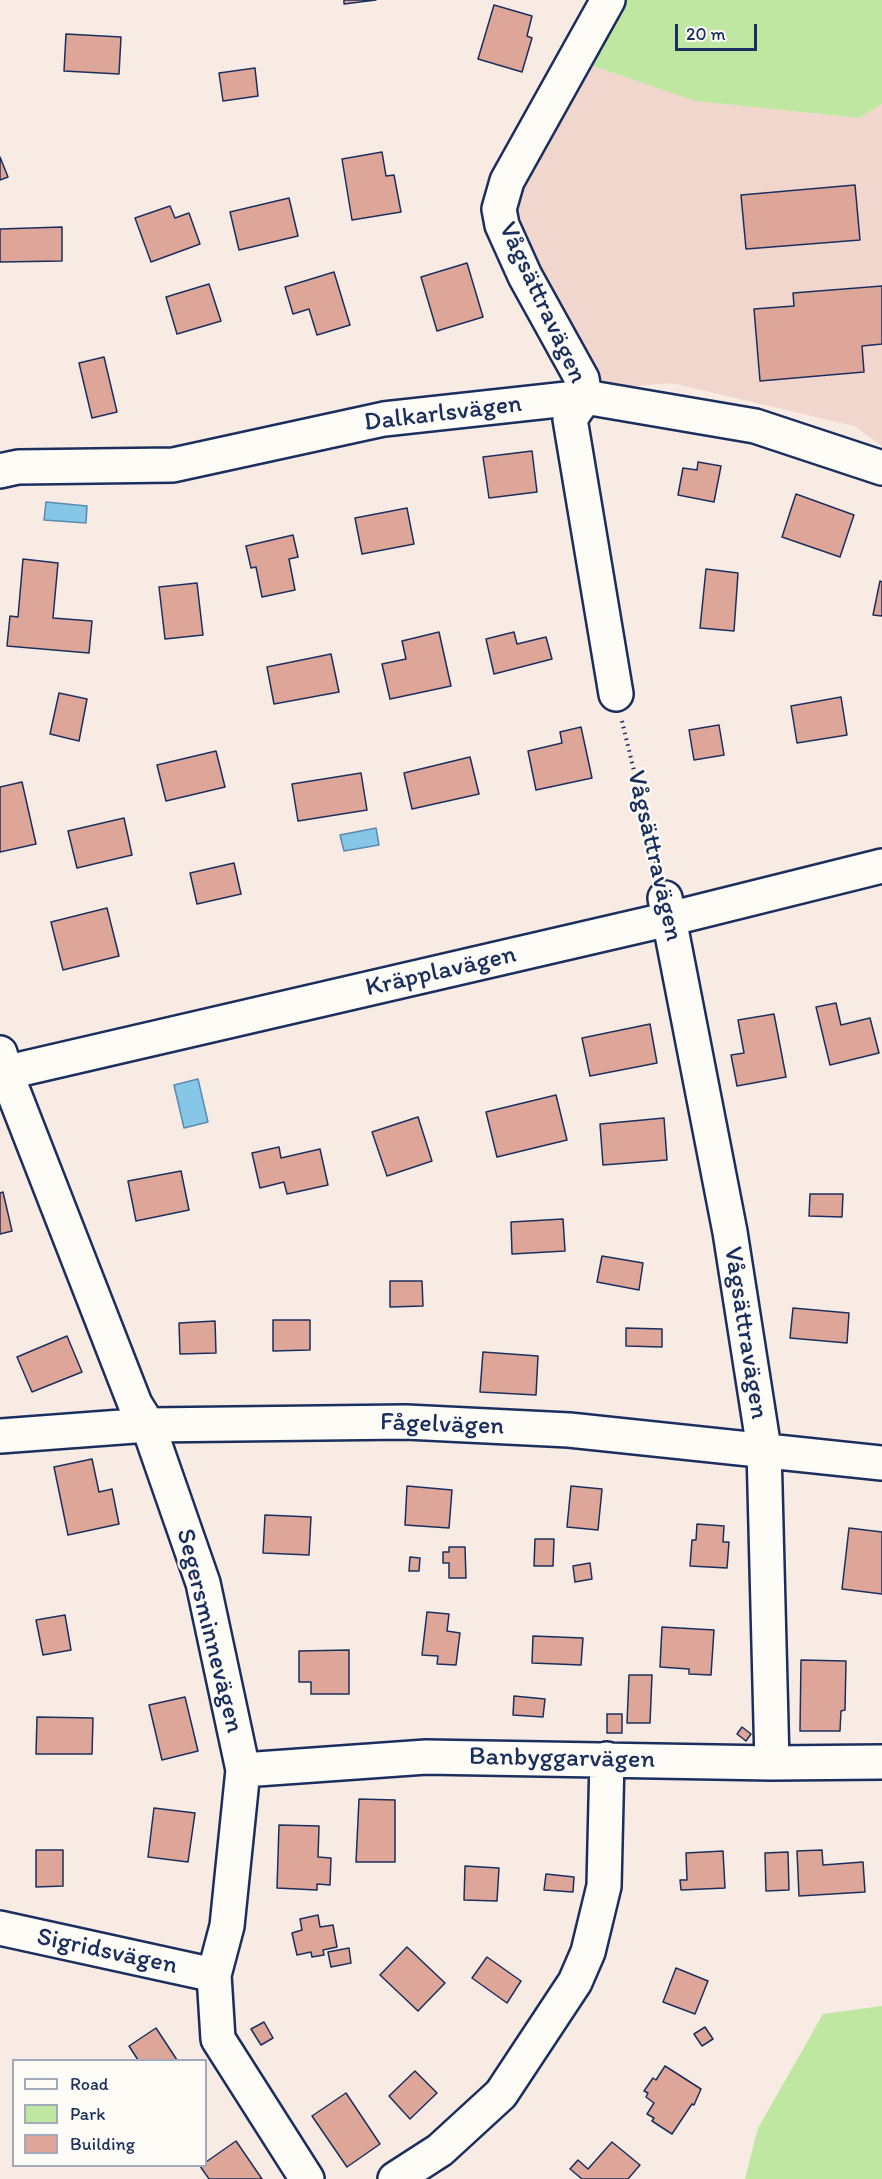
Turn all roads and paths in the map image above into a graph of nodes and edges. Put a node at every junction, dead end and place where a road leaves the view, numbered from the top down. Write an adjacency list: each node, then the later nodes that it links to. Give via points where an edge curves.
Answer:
1 (608, 0): 2 (street, Vågsättravägen, via 507,181 499,209 501,225 582,379)
2 (585, 397): 3 (street, Dalkarlsvägen, via 755,426); 4 (street, Dalkarlsvägen, via 384,419 173,465 18,467); 5 (street, Vågsättravägen, via 570,419)
3 (882, 468)
4 (0, 471)
5 (616, 694): 7 (path, Vågsättravägen)
6 (882, 866): 7 (street, Kräpplavägen)
7 (667, 908): 8 (street, Kräpplavägen); 11 (street, Vågsättravägen, via 730,1232)
8 (2, 1067): 9 (street, Segersminnevägen, via 135,1404)
9 (148, 1425): 10 (street, Fågelvägen); 11 (street, Fågelvägen, via 406,1422 570,1430); 16 (street, Segersminnevägen, via 203,1583)
10 (0, 1436)
11 (764, 1449): 12 (street, Fågelvägen); 15 (street, Vågsättravägen)
12 (882, 1463)
13 (607, 1759): 15 (street, Banbyggarvägen); 16 (street, Banbyggarvägen, via 426,1757); 20 (street, via 604,1886 588,1952 575,1982 501,2094 440,2150)
14 (882, 1762): 15 (street, Banbyggarvägen)
15 (772, 1763)
16 (243, 1770): 18 (street, Segersminnevägen, via 227,1926)
17 (0, 1928): 18 (street, Sigridsvägen)
18 (214, 1975): 19 (street, Segersminnevägen, via 218,2039)
19 (307, 2179)
20 (395, 2179)

